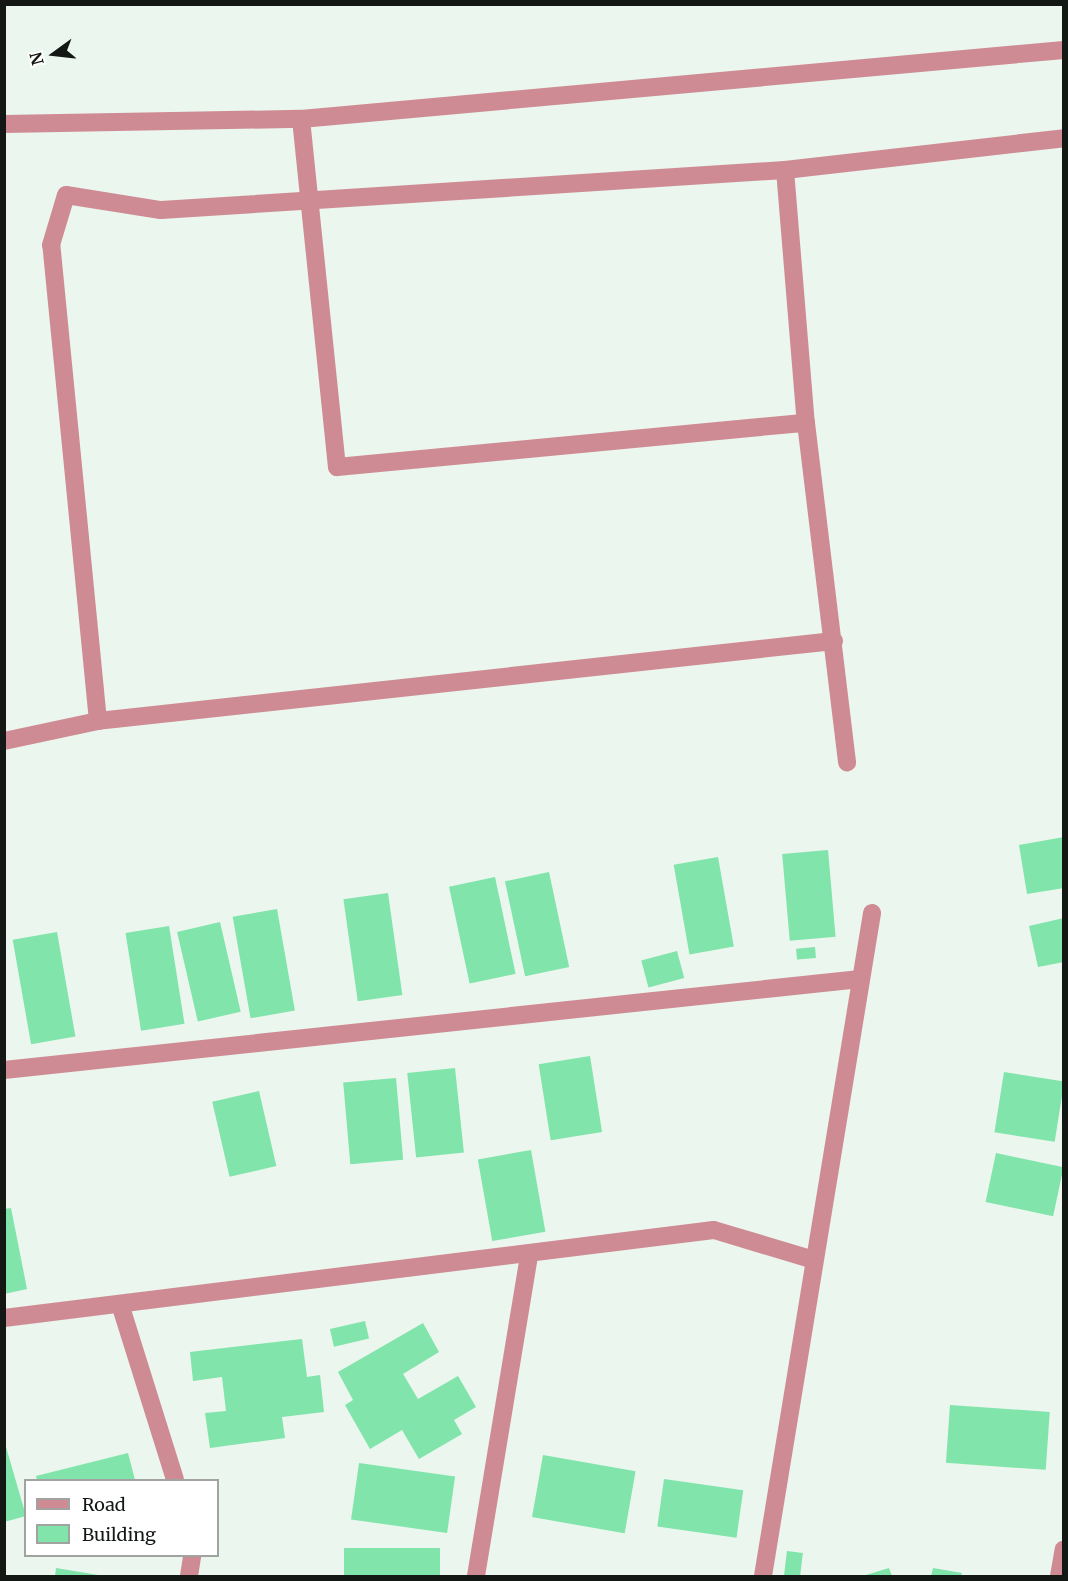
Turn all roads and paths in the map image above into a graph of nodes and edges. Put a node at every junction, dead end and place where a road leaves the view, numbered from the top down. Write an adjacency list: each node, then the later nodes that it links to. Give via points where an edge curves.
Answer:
1 (1063, 55): 2 (street)
2 (301, 119): 3 (street); 6 (street)
3 (4, 124)
4 (1064, 138): 5 (street)
5 (785, 170): 6 (street); 7 (street)
6 (309, 197): 7 (street, via 337,467); 9 (street, via 161,210 66,195 51,245)
7 (806, 423): 8 (street)
8 (834, 641): 9 (street); 11 (street)
9 (98, 721): 10 (street)
10 (4, 741)
11 (847, 763)
12 (872, 913): 13 (street)
13 (860, 979): 14 (street); 16 (street)
14 (4, 1070)
15 (530, 1255): 16 (street, via 714,1230); 17 (street); 23 (street)
16 (814, 1260): 24 (street)
17 (120, 1304): 18 (street); 19 (street)
18 (4, 1318)
19 (175, 1479)
20 (1064, 1549): 25 (street)
21 (192, 1557): 22 (street)
22 (189, 1576)
23 (476, 1576)
24 (763, 1576)
25 (1059, 1576)

